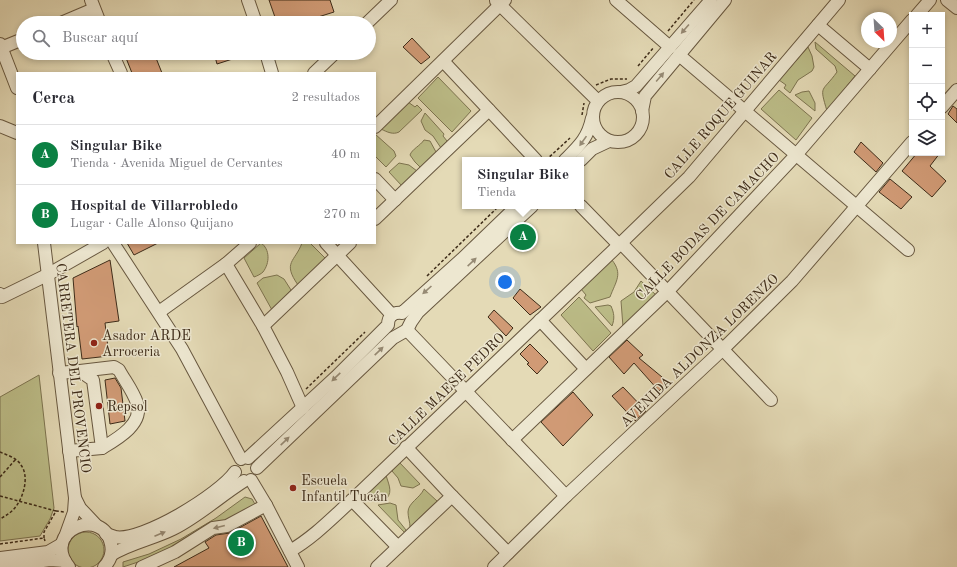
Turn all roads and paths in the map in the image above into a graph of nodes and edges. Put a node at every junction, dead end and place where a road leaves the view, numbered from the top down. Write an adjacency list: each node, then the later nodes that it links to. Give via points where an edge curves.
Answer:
1 (248, 0): 16 (street)
2 (391, 0): 17 (street)
3 (616, 0): 22 (street)
4 (694, 0): 22 (path)
5 (711, 0): 22 (street, one-way to 22)
6 (725, 0): 22 (street)
7 (839, 0): 19 (street, CALLE ROQUE GUINAR)
8 (930, 0): 13 (street)
9 (947, 0): 12 (street)
10 (500, 2): 26 (street); 35 (street)
11 (92, 5): 14 (street); 15 (street)
12 (957, 8)
13 (920, 12)
14 (73, 16)
15 (97, 16)
16 (254, 16)
17 (374, 16)
18 (909, 24): 28 (street, CALLE BODAS DE CAMACHO)
19 (818, 25): 28 (street); 41 (street, CALLE ROQUE GUINAR)
20 (16, 41): 21 (street)
21 (1, 46): 33 (street)
22 (670, 47): 27 (path); 36 (street, via 636,86); 40 (street, one-way to 22, via 645,96); 41 (street)
23 (115, 60): 29 (street)
24 (268, 60): 30 (street)
25 (328, 60): 31 (street)
26 (443, 61): 39 (street); 44 (street)
27 (637, 68)
28 (870, 69): 49 (street, CALLE BODAS DE CAMACHO)
29 (121, 72)
30 (272, 72)
31 (315, 72)
32 (628, 79): 35 (path, via 611,79 594,86)
33 (16, 85)
34 (957, 90): 38 (street)
35 (589, 92): 37 (street); 42 (path, via 582,110)
36 (621, 92): 37 (street, via 606,95); 40 (street, via 633,97)
37 (598, 101): 42 (street)
38 (945, 104)
39 (489, 110): 50 (street); 55 (street)
40 (642, 111): 47 (street, via 641,128 633,138 618,143)
41 (745, 112): 49 (street); 67 (street, CALLE ROQUE GUINAR, via 689,177)
42 (587, 116): 47 (street, via 596,132); 52 (street, one-way to 52, via 590,130)
43 (0, 126): 45 (street)
44 (376, 126)
45 (16, 133)
46 (573, 136): 51 (path)
47 (609, 141): 53 (street, via 592,149)
48 (909, 145): 56 (street, AVENIDA ALDONZA LORENZO)
49 (796, 154): 56 (street); 72 (street, CALLE BODAS DE CAMACHO)
50 (533, 157)
51 (549, 157)
52 (568, 157)
53 (584, 157)
54 (376, 180): 55 (street)
55 (395, 200): 60 (street)
56 (857, 206): 68 (street); 79 (street, AVENIDA ALDONZA LORENZO, via 792,281)
57 (514, 209): 75 (street, one-way to 75, via 462,259)
58 (529, 209): 78 (street, one-way to 58, via 418,312)
59 (584, 209): 67 (street)
60 (376, 218)
61 (44, 244): 71 (street, CARRETERA DEL PROVENCIO)
62 (101, 244): 71 (street)
63 (114, 244): 74 (street)
64 (249, 244): 70 (street)
65 (327, 244): 69 (street)
66 (349, 244): 69 (street)
67 (620, 244): 72 (street); 76 (street, CALLE MAESE PEDRO)
68 (908, 250)
69 (338, 255): 75 (street); 77 (street)
70 (226, 264): 74 (street); 77 (street)
71 (47, 275): 73 (street, via 2,297); 82 (street, CARRETERA DEL PROVENCIO)
72 (668, 291): 79 (street); 80 (street, CALLE BODAS DE CAMACHO)
73 (0, 294)
74 (159, 312): 91 (street)
75 (394, 318): 78 (street, via 408,316); 78 (street, via 394,333); 85 (street, one-way to 85)
76 (540, 320): 80 (street); 83 (street, CALLE MAESE PEDRO)
77 (263, 326): 85 (street)
78 (406, 328): 83 (street); 93 (street, one-way to 78)
79 (722, 350): 84 (street); 99 (street, AVENIDA ALDONZA LORENZO)
80 (586, 369): 86 (street, CALLE BODAS DE CAMACHO)
81 (80, 371): 82 (street); 88 (street, via 94,380); 88 (street, via 114,367 119,370 138,404 135,422 129,430)
82 (59, 373): 90 (street, CARRETERA DEL PROVENCIO)
83 (465, 391): 86 (street); 87 (street, CALLE MAESE PEDRO)
84 (771, 400)
85 (303, 408): 91 (street)
86 (512, 440): 99 (street)
87 (406, 447): 98 (street); 101 (street, CALLE MAESE PEDRO)
88 (102, 448): 90 (street)
89 (0, 452): 92 (path)
90 (69, 452): 100 (street, CARRETERA DEL PROVENCIO)
91 (245, 459): 93 (street, via 254,462); 94 (street, via 236,465)
92 (16, 460): 95 (path); 102 (path, via 25,474)
93 (257, 468): 96 (street, via 256,475)
94 (235, 472): 96 (street, via 238,478); 107 (street, via 211,494 188,509 137,534 115,537)
95 (0, 477)
96 (248, 480): 103 (street); 114 (street, one-way to 96, via 126,547 158,536 192,518)
97 (0, 496): 102 (path)
98 (452, 496): 110 (street); 112 (street)
99 (566, 496): 112 (street, AVENIDA ALDONZA LORENZO)
100 (75, 498): 105 (street, CARRETERA DEL PROVENCIO); 107 (street, CARRETERA DEL PROVENCIO, via 80,508)
101 (352, 500): 110 (street); 111 (street, CALLE MAESE PEDRO, via 316,533)
102 (19, 502): 104 (path); 106 (path)
103 (266, 505): 111 (street); 117 (street, one-way to 117, via 227,526 213,528 175,552)
104 (56, 511): 105 (path); 108 (path, via 44,532)
105 (74, 512): 109 (street, CARRETERA DEL PROVENCIO)
106 (0, 519)
107 (102, 530): 109 (street, via 85,524 77,526); 114 (street, via 111,542)
108 (44, 538)
109 (63, 541): 113 (street, via 48,552); 115 (street, via 62,556)
110 (398, 547): 119 (street)
111 (290, 551): 118 (street)
112 (508, 553): 120 (street, AVENIDA ALDONZA LORENZO)
113 (0, 558)
114 (107, 563)
115 (66, 565): 116 (street, via 50,560)
116 (1, 567)
117 (142, 567)
118 (298, 567)
119 (377, 567)
120 (494, 567)

